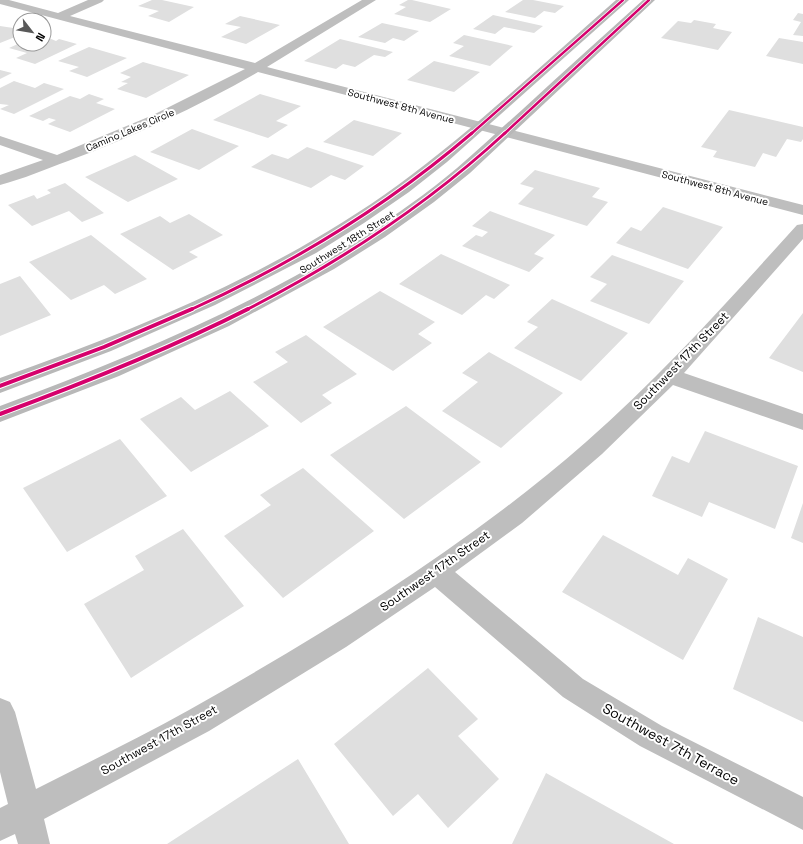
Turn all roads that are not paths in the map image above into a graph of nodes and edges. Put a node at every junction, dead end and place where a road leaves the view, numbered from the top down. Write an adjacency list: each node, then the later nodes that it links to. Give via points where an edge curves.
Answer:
1 (98, 0): 6 (street)
2 (370, 0): 7 (street, Camino Lakes Circle)
3 (624, 0): 8 (main road, Southwest 18th Street)
4 (649, 0): 9 (main road, Southwest 18th Street)
5 (0, 1): 6 (street, Southwest 8th Avenue)
6 (59, 16): 7 (street, Southwest 8th Avenue)
7 (255, 68): 8 (street, Southwest 8th Avenue); 11 (street, Camino Lakes Circle, via 181,108)
8 (479, 127): 9 (street, Southwest 8th Avenue); 16 (main road, Southwest 18th Street, via 403,189 281,264 141,331)
9 (504, 133): 13 (street, Southwest 8th Avenue); 17 (main road, Southwest 18th Street, via 429,198 373,237 305,278 159,351 51,396)
10 (0, 140): 11 (street)
11 (58, 160): 12 (street, Camino Lakes Circle)
12 (0, 180)
13 (803, 210)
14 (803, 229): 15 (street, Southwest 17th Street)
15 (670, 376): 18 (street); 19 (street, Southwest 17th Street, via 594,448 513,516)
16 (0, 386)
17 (0, 414)
18 (803, 422)
19 (436, 572): 21 (street, Southwest 7th Terrace, via 573,688 651,736); 22 (street, Southwest 17th Street, via 336,638 198,721)
20 (0, 712): 22 (street)
21 (803, 814)
22 (13, 819): 23 (street)
23 (34, 844)

